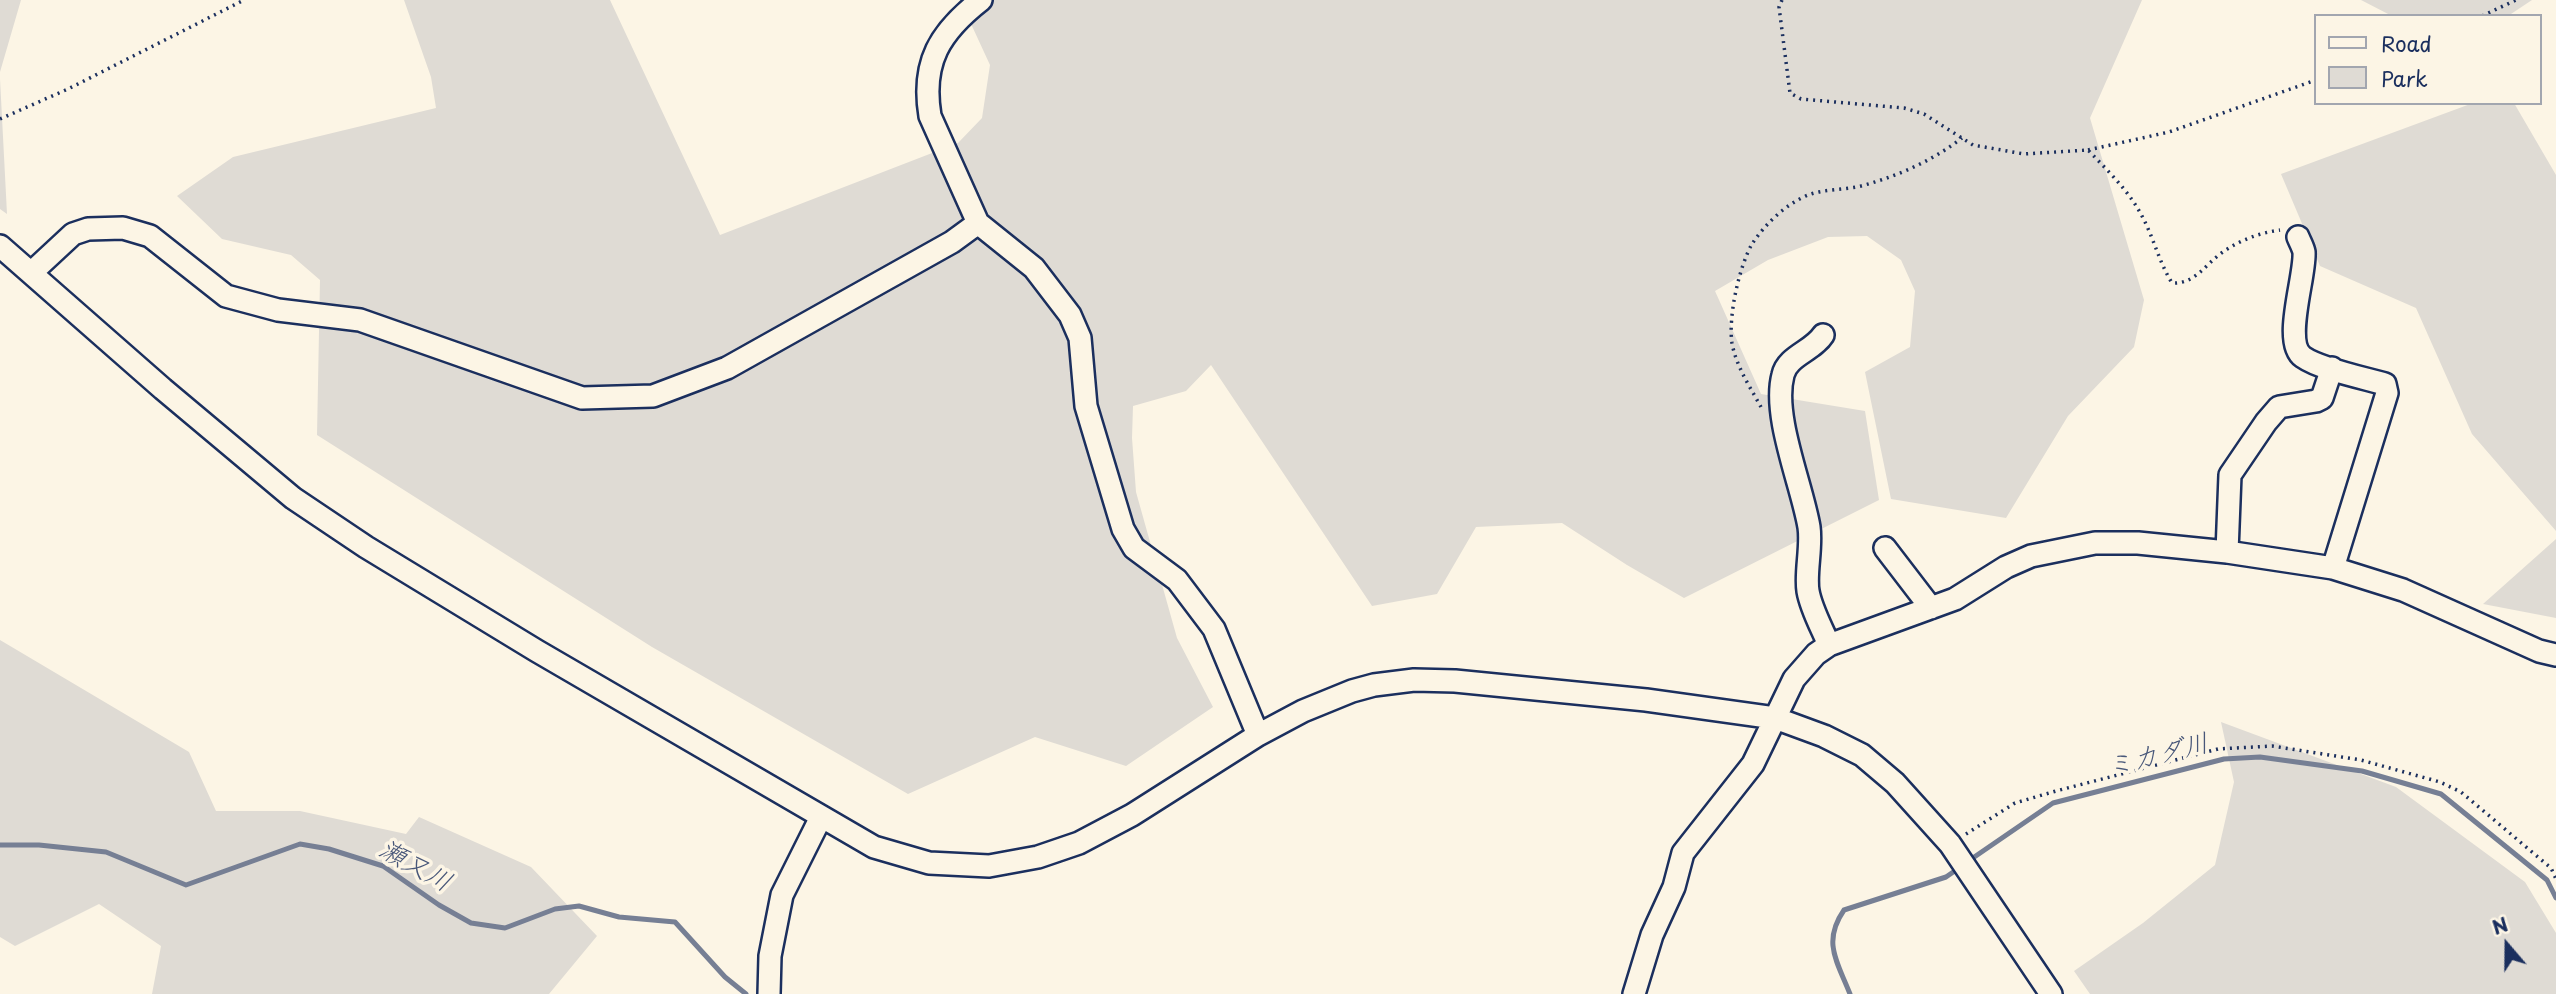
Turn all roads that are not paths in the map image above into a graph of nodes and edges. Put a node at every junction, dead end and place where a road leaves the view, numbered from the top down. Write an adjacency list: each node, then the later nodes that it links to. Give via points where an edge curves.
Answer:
1 (981, 0): 2 (street, via 939,41 927,99 941,144)
2 (978, 223): 5 (street, via 727,368 653,396 582,398 360,320 278,310 226,296 150,236 122,228 73,234); 15 (street, via 1034,268 1070,315 1080,338 1086,406 1123,529 1134,548 1177,580 1214,629)
3 (2298, 237): 7 (street, via 2304,251 2296,303 2296,345 2302,357)
4 (0, 246): 5 (street)
5 (31, 272): 16 (street, via 293,498 525,644)
6 (1823, 335): 12 (street, via 1783,371 1781,393 1791,459 1809,527 1807,588)
7 (2332, 368): 9 (street, via 2322,398 2279,407 2230,475); 10 (street, via 2385,384 2387,393)
8 (1885, 548): 11 (street)
9 (2227, 552): 10 (street); 11 (street, via 2095,543 2046,552 2006,567 1955,599)
10 (2333, 569): 13 (street, via 2403,590)
11 (1931, 608): 12 (street)
12 (1829, 645): 14 (street, via 1794,679)
13 (2556, 655)
14 (1775, 718): 15 (street, via 1646,700 1415,680 1352,691); 18 (street, via 1754,764 1683,853); 19 (street, via 1862,755 1895,783 1950,844)
15 (1258, 735): 16 (street, via 1079,843 1014,863 929,863 874,847)
16 (821, 817): 17 (street, via 782,895 770,956)
17 (769, 994)
18 (1634, 994)
19 (2051, 994)

